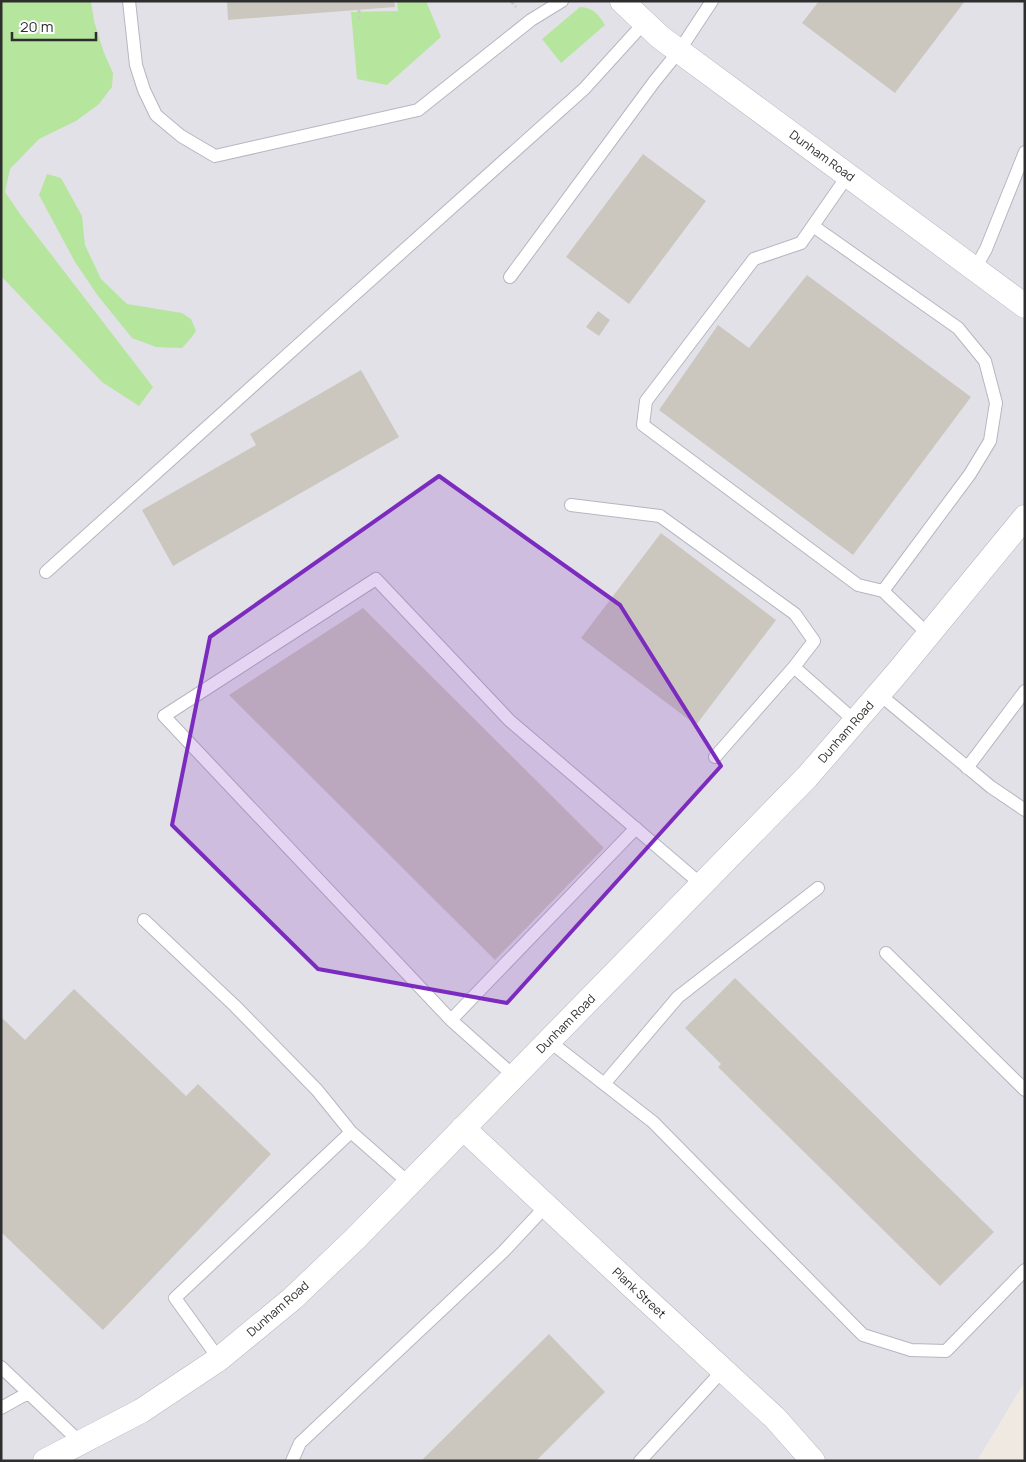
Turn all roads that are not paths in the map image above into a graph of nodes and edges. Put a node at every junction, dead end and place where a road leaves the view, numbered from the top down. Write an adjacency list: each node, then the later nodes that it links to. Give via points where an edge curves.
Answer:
1 (129, 1): 2 (lane, via 136,65 156,115 181,136 216,156 418,110 531,20)
2 (562, 1)
3 (622, 1): 5 (street, Dunham Road)
4 (712, 1): 6 (lane)
5 (644, 23): 6 (street, Dunham Road); 15 (lane, via 584,89)
6 (679, 51): 8 (street, Dunham Road); 11 (lane)
7 (1025, 152): 10 (lane, via 986,249)
8 (848, 175): 9 (lane); 10 (street, Dunham Road)
9 (813, 226): 16 (lane, via 958,328 985,361 996,403 990,442); 16 (lane, via 801,243 754,259 646,401 643,425 858,586)
10 (974, 269): 12 (street, Dunham Road)
11 (510, 277)
12 (1025, 306)
13 (571, 505): 18 (lane, via 660,516 795,614 814,641)
14 (1025, 517): 17 (street, Dunham Road)
15 (46, 572)
16 (883, 591): 17 (lane)
17 (928, 634): 20 (street, Dunham Road)
18 (794, 667): 21 (lane); 22 (lane)
19 (1025, 691): 23 (lane)
20 (879, 694): 21 (street, Dunham Road); 23 (lane)
21 (855, 720): 26 (street, Dunham Road, via 807,777)
22 (715, 757)
23 (967, 768): 24 (lane)
24 (1025, 810)
25 (636, 828): 26 (lane); 30 (lane); 30 (lane, via 509,720 376,579 164,716)
26 (702, 885): 31 (street, Dunham Road)
27 (818, 888): 33 (lane, via 678,997)
28 (144, 920): 36 (lane, via 290,1062)
29 (886, 953): 34 (lane)
30 (452, 1020): 32 (lane)
31 (549, 1041): 32 (street, Dunham Road); 33 (lane)
32 (514, 1076): 35 (street, Dunham Road)
33 (604, 1084): 39 (lane, via 653,1122 863,1335 910,1350 946,1351)
34 (1025, 1090)
35 (463, 1128): 37 (street, Dunham Road); 38 (street, Plank Street)
36 (351, 1132): 37 (lane); 40 (lane, via 175,1298)
37 (410, 1183): 40 (street, Dunham Road, via 292,1299)
38 (546, 1206): 42 (street, Plank Street); 47 (lane, via 503,1252 300,1443)
39 (1025, 1270)
40 (219, 1359): 45 (street, Dunham Road, via 141,1411)
41 (1, 1367): 43 (lane)
42 (723, 1370): 48 (lane); 49 (street, Plank Street, via 775,1418)
43 (28, 1393): 44 (lane); 45 (lane)
44 (1, 1408)
45 (80, 1442): 46 (street, Dunham Road)
46 (45, 1461)
47 (292, 1461)
48 (640, 1461)
49 (813, 1461)

